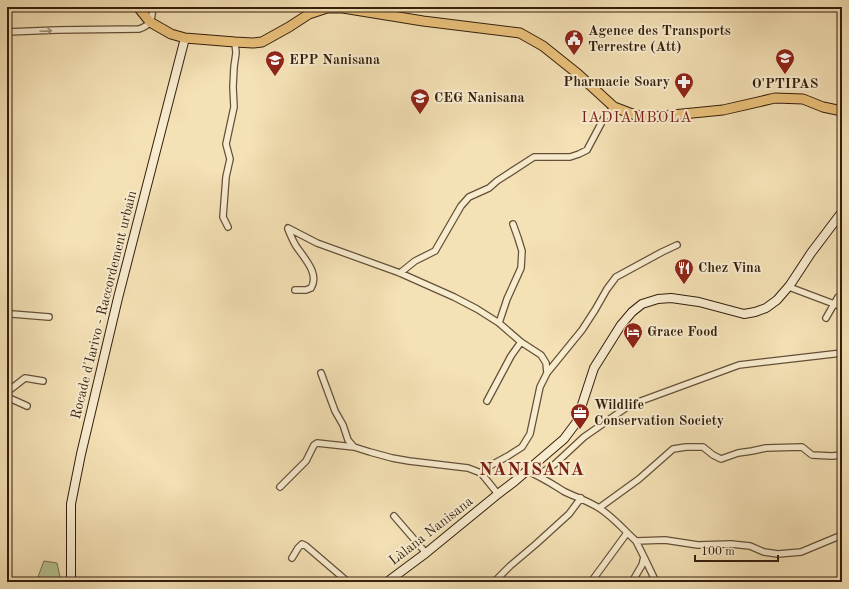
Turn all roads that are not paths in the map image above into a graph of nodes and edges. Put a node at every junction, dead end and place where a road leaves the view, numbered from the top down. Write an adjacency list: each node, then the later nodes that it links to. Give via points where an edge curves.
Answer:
1 (138, 7): 3 (main road)
2 (153, 7): 3 (street)
3 (150, 22): 4 (street, one-way to 3, via 139,29); 5 (main road, via 171,34)
4 (7, 32)
5 (185, 38): 6 (main road); 49 (street, Rocade d'Iarivo - Raccordement urbain, via 81,454 71,504)
6 (235, 42): 7 (main road, via 262,42 309,14 327,8 343,8 520,33 543,46); 11 (street, via 234,107 226,144 230,159 223,217)
7 (614, 107): 8 (main road, via 635,115 652,117 723,110 775,98 803,100); 13 (street, via 604,118 588,150 570,157 534,157 489,188 469,197 435,251 415,261)
8 (842, 112)
9 (842, 212): 14 (street, Làlana Nanisana)
10 (513, 224): 22 (street, via 522,251 521,268)
11 (228, 227)
12 (677, 245): 25 (street, via 616,277 582,330)
13 (400, 274): 15 (street, via 316,243 288,228 313,274 312,288); 22 (street, via 454,297)
14 (789, 287): 17 (street); 34 (street, Làlana Nanisana, via 766,308 744,314 699,302 671,298 642,304 621,325 594,368 576,423 564,439)
15 (295, 290)
16 (842, 295): 17 (street)
17 (834, 304): 18 (street); 21 (street)
18 (842, 307)
19 (7, 312): 20 (street)
20 (50, 317)
21 (826, 318)
22 (499, 324): 23 (street)
23 (521, 342): 25 (street, via 541,355 546,363); 30 (street)
24 (842, 353): 36 (street, via 739,365 630,405)
25 (547, 372): 35 (street, via 540,387 530,434 522,447)
26 (321, 373): 32 (street, via 335,411 348,440)
27 (43, 381): 28 (street, via 25,378)
28 (7, 392)
29 (7, 396): 31 (street)
30 (487, 401)
31 (27, 406)
32 (354, 447): 35 (street, via 392,458 468,468); 37 (street, via 317,443 303,465)
33 (842, 455): 40 (street, via 812,455 802,447 766,448 721,459 703,448 673,449 639,479)
34 (527, 471): 36 (street); 38 (street, Làlana Nanisana)
35 (481, 473): 38 (street)
36 (538, 475): 39 (street)
37 (280, 487)
38 (498, 494): 45 (street, Làlana Nanisana)
39 (581, 498): 40 (street); 52 (street, via 569,514)
40 (598, 508): 42 (street)
41 (394, 516): 45 (street)
42 (627, 533): 44 (street); 53 (street)
43 (842, 535): 44 (street, via 801,552 778,554 750,546 730,544 698,545 665,540)
44 (636, 541): 46 (street)
45 (426, 553): 51 (street, Làlana Nanisana)
46 (644, 557): 54 (street); 55 (street)
47 (292, 558): 50 (street, via 302,544)
48 (842, 578): 56 (street)
49 (71, 582)
50 (348, 582)
51 (387, 582)
52 (494, 582)
53 (591, 582)
54 (632, 582)
55 (656, 582)
56 (836, 582)

